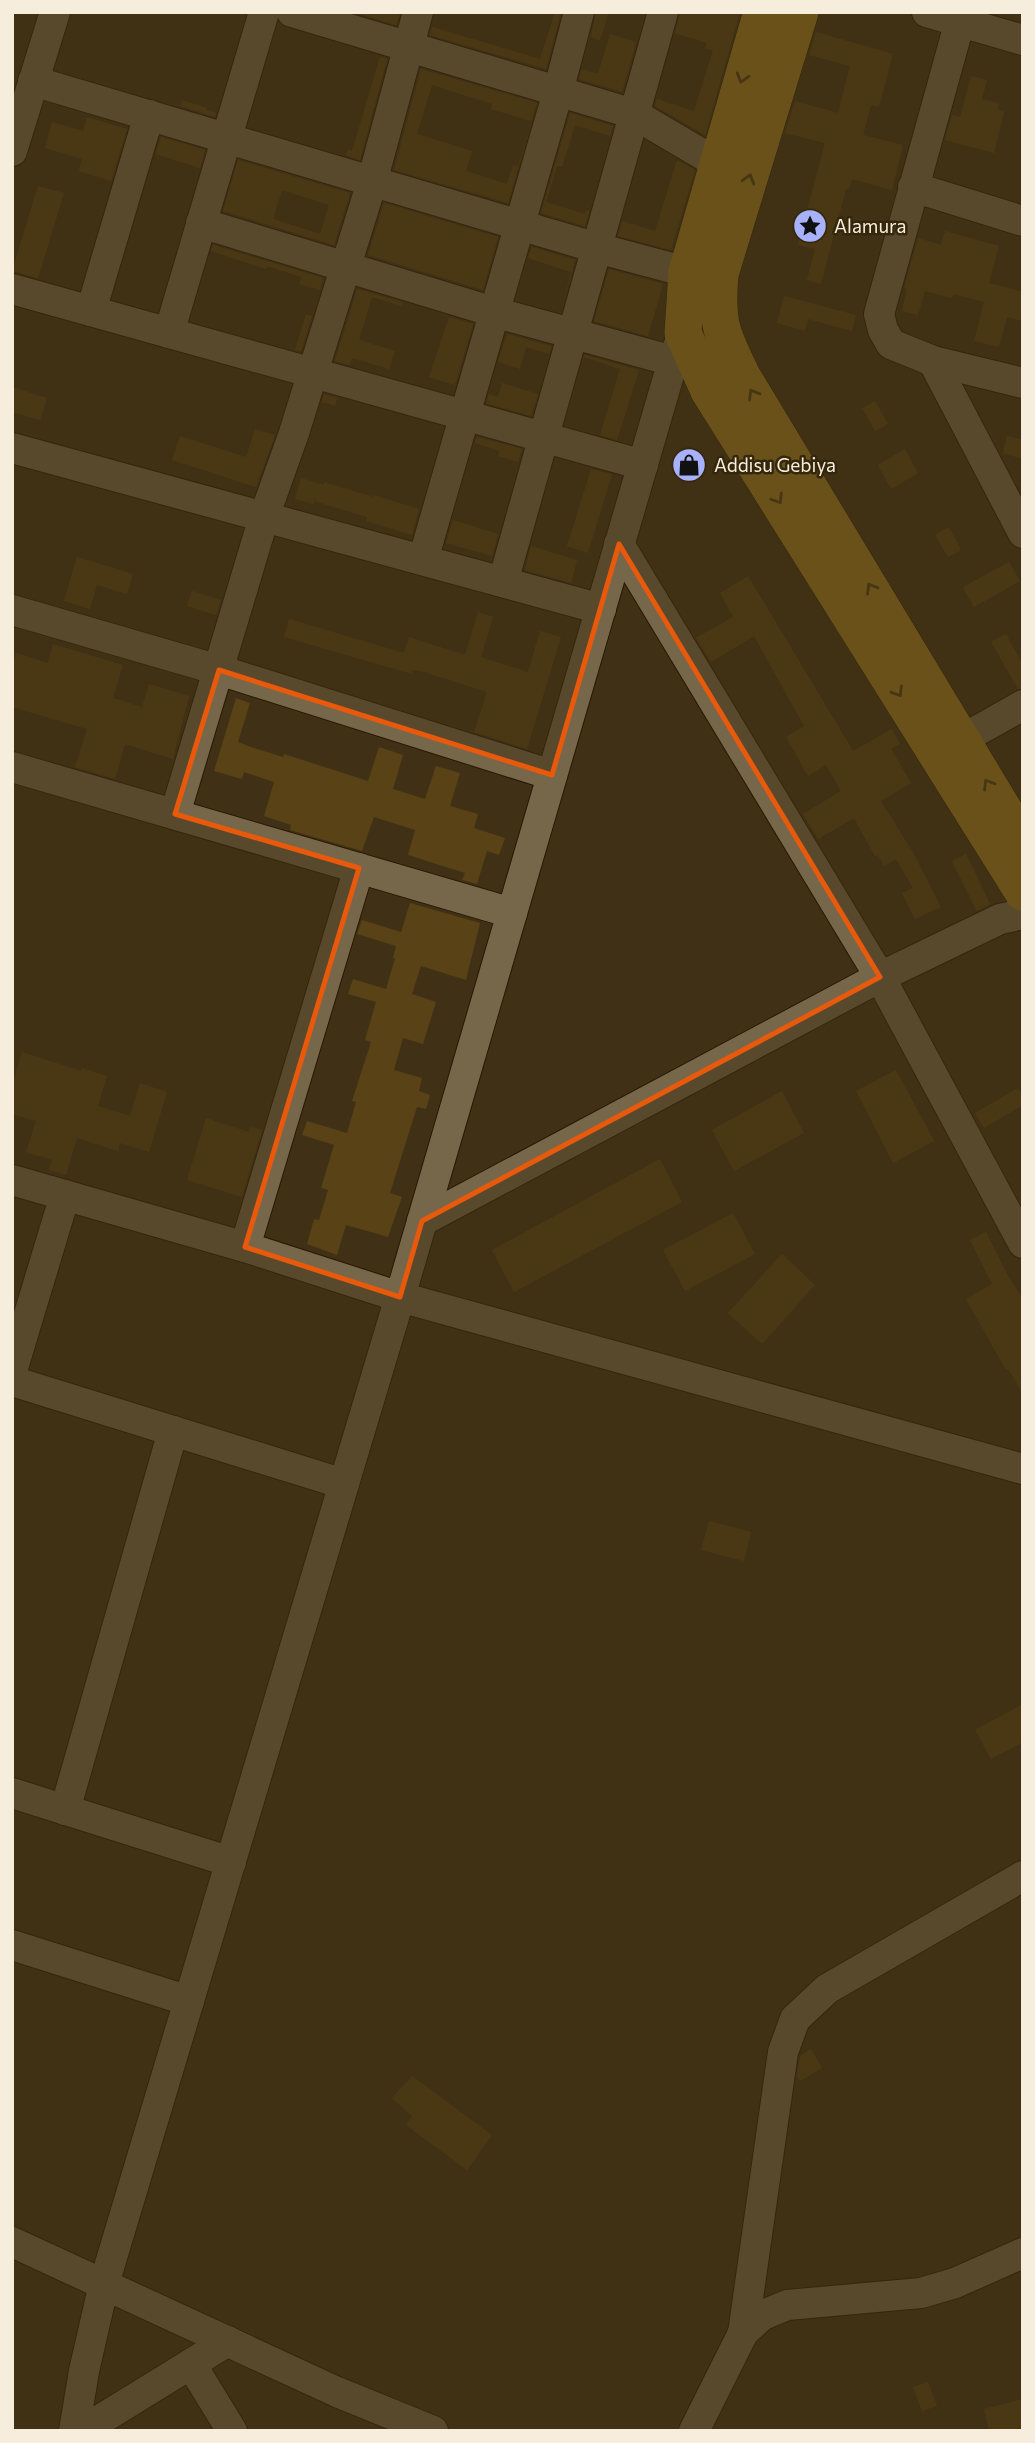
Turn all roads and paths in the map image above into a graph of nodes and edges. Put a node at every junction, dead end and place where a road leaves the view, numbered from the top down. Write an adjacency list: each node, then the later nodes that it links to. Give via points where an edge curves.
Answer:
1 (55, 12): 13 (street)
2 (264, 12): 17 (street)
3 (292, 12): 12 (street)
4 (418, 12): 12 (street)
5 (579, 12): 14 (street)
6 (663, 12): 15 (street)
7 (762, 12): 19 (main road, one-way to 19)
8 (800, 12): 50 (main road, one-way to 8, via 742,376 722,334 720,274)
9 (927, 12): 10 (street)
10 (970, 20): 11 (street); 21 (street)
11 (1023, 40)
12 (408, 47): 14 (street); 20 (street)
13 (25, 89): 16 (street); 18 (street)
14 (558, 92): 15 (street); 24 (street)
15 (634, 114): 19 (street); 25 (street)
16 (149, 115): 17 (street); 29 (street)
17 (227, 138): 20 (street); 23 (street)
18 (12, 151)
19 (717, 163): 27 (main road)
20 (372, 182): 24 (street); 26 (street)
21 (913, 187): 22 (street); 34 (street, via 879,314 891,344)
22 (1023, 221)
23 (201, 223): 26 (street); 31 (street)
24 (519, 225): 25 (street); 30 (street)
25 (597, 248): 27 (street); 32 (street)
26 (344, 266): 30 (street); 35 (street)
27 (687, 272): 33 (main road)
28 (12, 289): 29 (street)
29 (91, 311): 31 (street)
30 (494, 312): 32 (street); 37 (street)
31 (169, 333): 35 (street)
32 (573, 333): 33 (street); 38 (street)
33 (678, 347): 40 (street); 56 (main road, one-way to 56)
34 (933, 361): 36 (street); 42 (street)
35 (311, 373): 37 (street); 41 (street)
36 (1023, 383)
37 (466, 415): 38 (street); 44 (street)
38 (544, 437): 40 (street); 45 (street)
39 (12, 448): 41 (street)
40 (643, 465): 43 (street)
41 (264, 517): 44 (street); 48 (street)
42 (1022, 532)
43 (619, 544): 46 (street); 58 (street)
44 (423, 560): 45 (street)
45 (503, 582): 46 (street)
46 (601, 609): 52 (street)
47 (12, 610): 48 (street)
48 (219, 670): 52 (street); 53 (street)
49 (1023, 705): 50 (street)
50 (961, 740): 54 (main road, one-way to 50)
51 (12, 767): 53 (street)
52 (552, 775): 57 (street)
53 (175, 814): 55 (street)
54 (1023, 842)
55 (359, 869): 57 (street); 63 (street)
56 (1018, 901): 58 (street)
57 (512, 913): 61 (street)
58 (880, 977): 61 (street); 62 (street)
59 (12, 1180): 60 (street)
60 (65, 1195): 63 (street); 65 (street)
61 (422, 1221): 64 (street)
62 (1023, 1243)
63 (245, 1247): 64 (street)
64 (400, 1297): 68 (street); 69 (street)
65 (12, 1371)
66 (12, 1381): 67 (street)
67 (173, 1431): 69 (street); 71 (street)
68 (1023, 1469)
69 (344, 1485): 72 (street)
70 (12, 1793): 71 (street)
71 (65, 1810): 72 (street)
72 (230, 1862): 75 (street)
73 (1023, 1876): 79 (street, via 827,1989 795,2019 783,2052)
74 (12, 1945): 75 (street)
75 (189, 2001): 78 (street)
76 (12, 2242): 78 (street)
77 (1023, 2253): 79 (street, via 921,2293 788,2305 761,2316)
78 (104, 2284): 80 (street); 82 (street)
79 (743, 2333): 86 (street)
80 (228, 2342): 81 (street); 85 (street)
81 (191, 2364): 83 (street); 84 (street)
82 (74, 2431)
83 (82, 2431)
84 (232, 2431)
85 (433, 2431)
86 (694, 2431)

